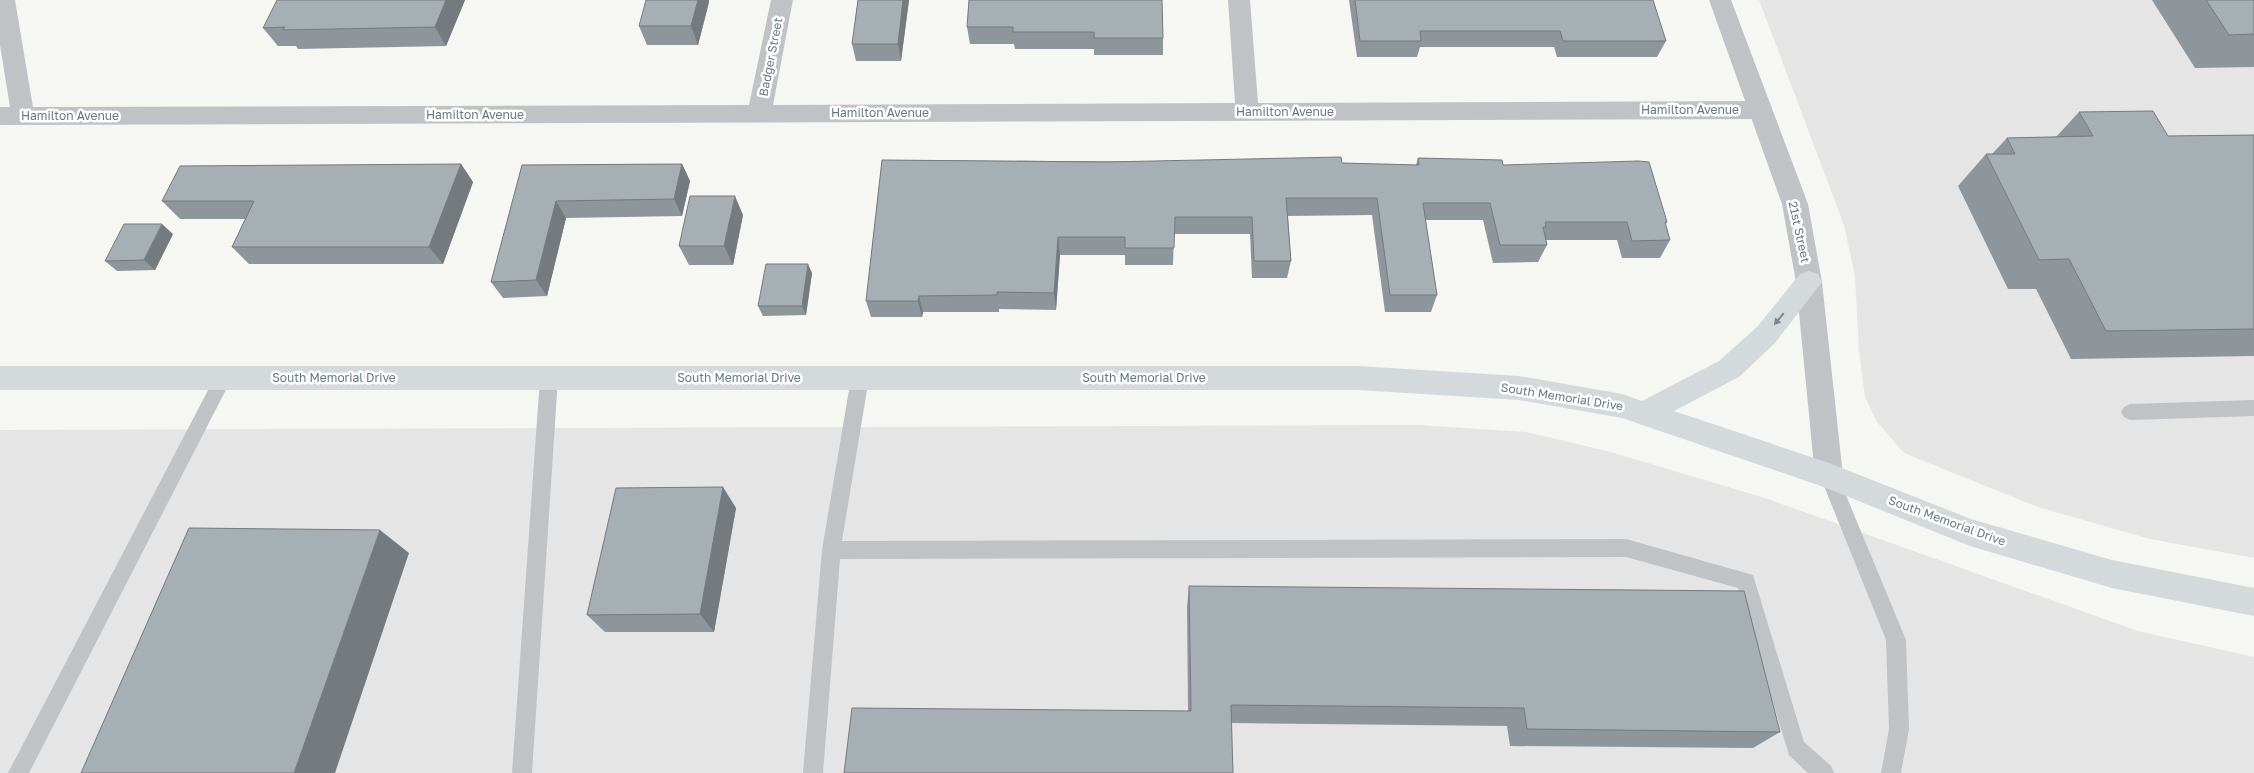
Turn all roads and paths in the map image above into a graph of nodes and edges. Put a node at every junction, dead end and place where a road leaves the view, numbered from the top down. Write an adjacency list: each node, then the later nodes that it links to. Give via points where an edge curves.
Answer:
1 (4, 0): 8 (street)
2 (782, 0): 7 (street, Badger Street)
3 (1239, 0): 6 (street)
4 (1720, 0): 5 (street, 21st Street)
5 (1760, 110): 6 (street, Hamilton Avenue); 9 (street, 21st Street, via 1795,204)
6 (1247, 112): 7 (street, Hamilton Avenue)
7 (759, 114): 8 (street, Hamilton Avenue)
8 (12, 116)
9 (1809, 282): 16 (main road, one-way to 16, via 1766,335 1729,370); 17 (street, 21st Street)
10 (0, 378): 11 (main road, South Memorial Drive)
11 (223, 378): 12 (main road, South Memorial Drive); 20 (lane)
12 (550, 378): 13 (main road, South Memorial Drive); 21 (lane)
13 (860, 378): 16 (main road, South Memorial Drive, via 1358,378 1519,388 1622,406); 18 (lane)
14 (2254, 408): 15 (lane)
15 (2130, 412)
16 (1644, 413): 17 (main road, South Memorial Drive)
17 (1829, 476): 19 (main road, South Memorial Drive, via 1970,532 2102,572); 24 (lane, via 1896,640 1899,730)
18 (831, 550): 22 (lane); 23 (lane, via 1626,548 1746,581 1796,748)
19 (2254, 602)
20 (18, 773)
21 (522, 773)
22 (813, 773)
23 (1824, 773)
24 (1891, 773)

